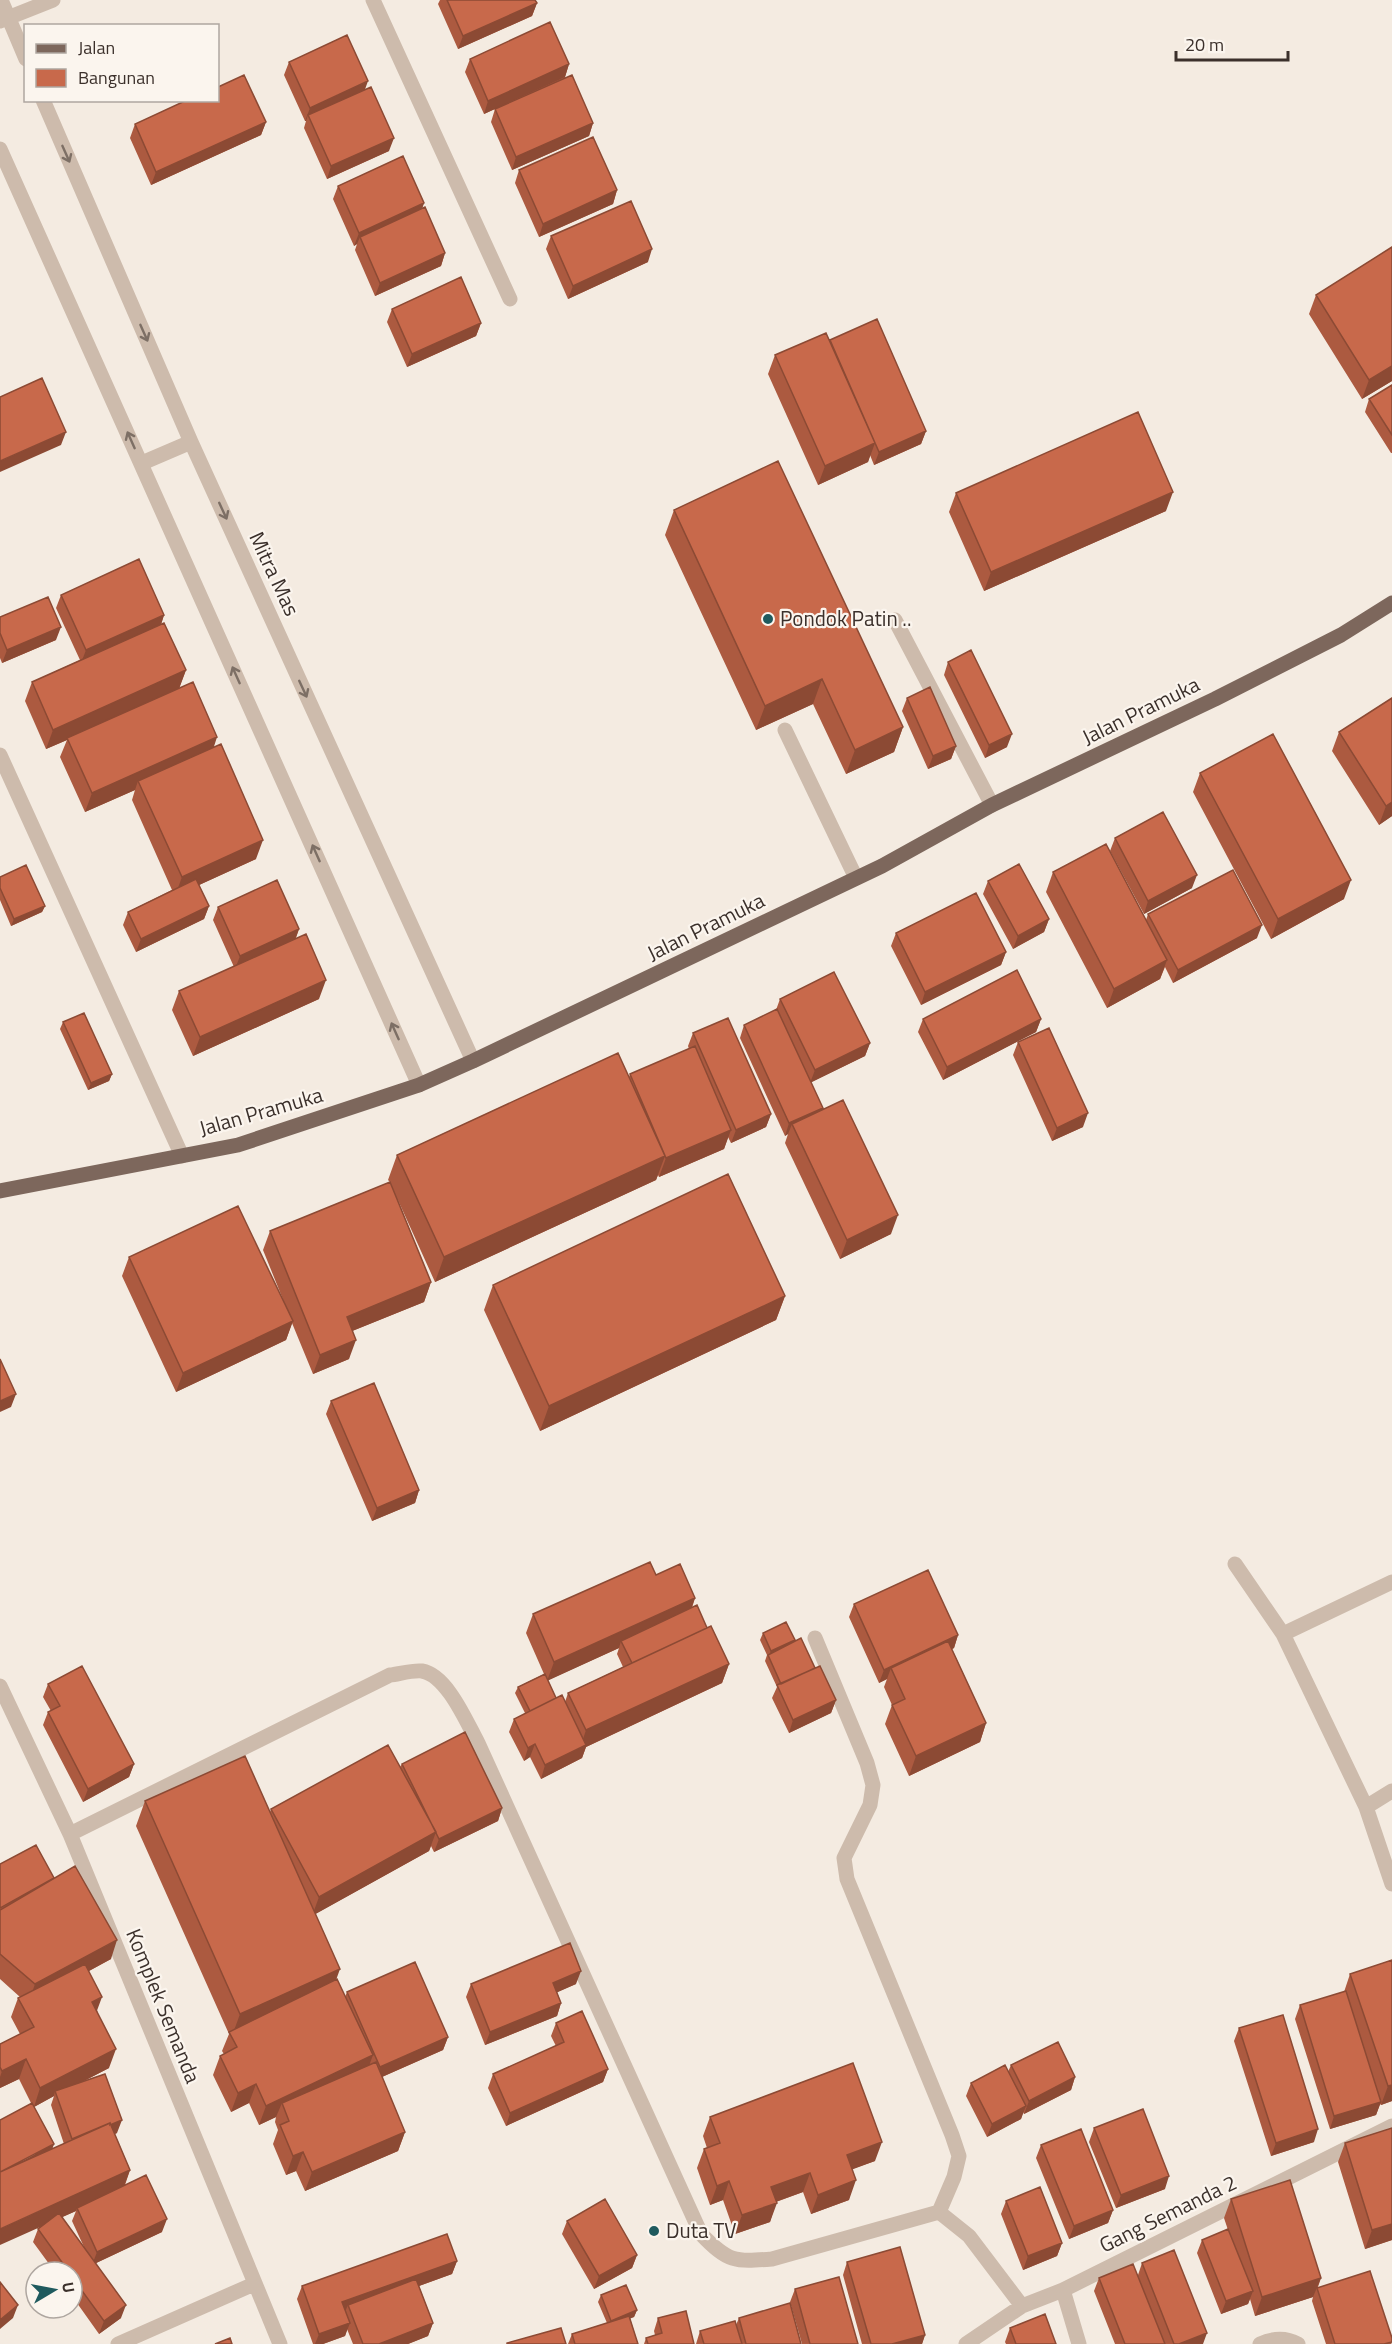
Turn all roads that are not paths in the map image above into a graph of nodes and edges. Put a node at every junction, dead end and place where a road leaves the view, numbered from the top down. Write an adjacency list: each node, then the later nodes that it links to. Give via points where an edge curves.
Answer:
1 (1, 0): 4 (street)
2 (53, 0): 4 (street)
3 (373, 0): 8 (street)
4 (4, 19): 5 (street)
5 (24, 55)
6 (44, 102): 9 (street, Mitra Mas, one-way to 9)
7 (0, 149): 10 (street, one-way to 7)
8 (510, 299)
9 (191, 442): 10 (street); 17 (street, Mitra Mas, one-way to 17)
10 (142, 463): 18 (street, one-way to 10)
11 (1392, 603): 15 (main road, Jalan Pramuka, via 1341,635 1215,699)
12 (896, 620): 15 (street)
13 (785, 730): 16 (street)
14 (0, 755): 19 (street)
15 (992, 805): 16 (main road, Jalan Pramuka)
16 (856, 878): 17 (main road, Jalan Pramuka)
17 (473, 1061): 18 (main road, Jalan Pramuka)
18 (419, 1085): 19 (main road, Jalan Pramuka, via 238,1145)
19 (182, 1156): 20 (main road, Jalan Pramuka)
20 (0, 1191)
21 (1235, 1564): 23 (street)
22 (1392, 1582): 23 (street)
23 (1283, 1634): 27 (street)
24 (815, 1638): 31 (street, via 873,1785 870,1805 844,1858 847,1879 959,2156)
25 (0, 1686): 28 (street, Komplek Semanda)
26 (1392, 1791): 27 (street)
27 (1366, 1807): 29 (street)
28 (70, 1834): 31 (street, via 390,1675 422,1671 434,1676 452,1694 478,1743 701,2235 720,2254 743,2261 772,2259); 32 (street, Komplek Semanda)
29 (1392, 1884)
30 (1392, 2126): 33 (street, Gang Semanda 2)
31 (939, 2212): 34 (street, via 969,2236)
32 (254, 2284): 35 (street); 36 (street, Komplek Semanda)
33 (1064, 2290): 34 (street, Gang Semanda 2); 38 (street)
34 (1022, 2306): 37 (street, Gang Semanda 2)
35 (118, 2344)
36 (280, 2344)
37 (966, 2344)
38 (1079, 2344)
39 (1260, 2344): 40 (street, via 1282,2339)
40 (1298, 2344)

